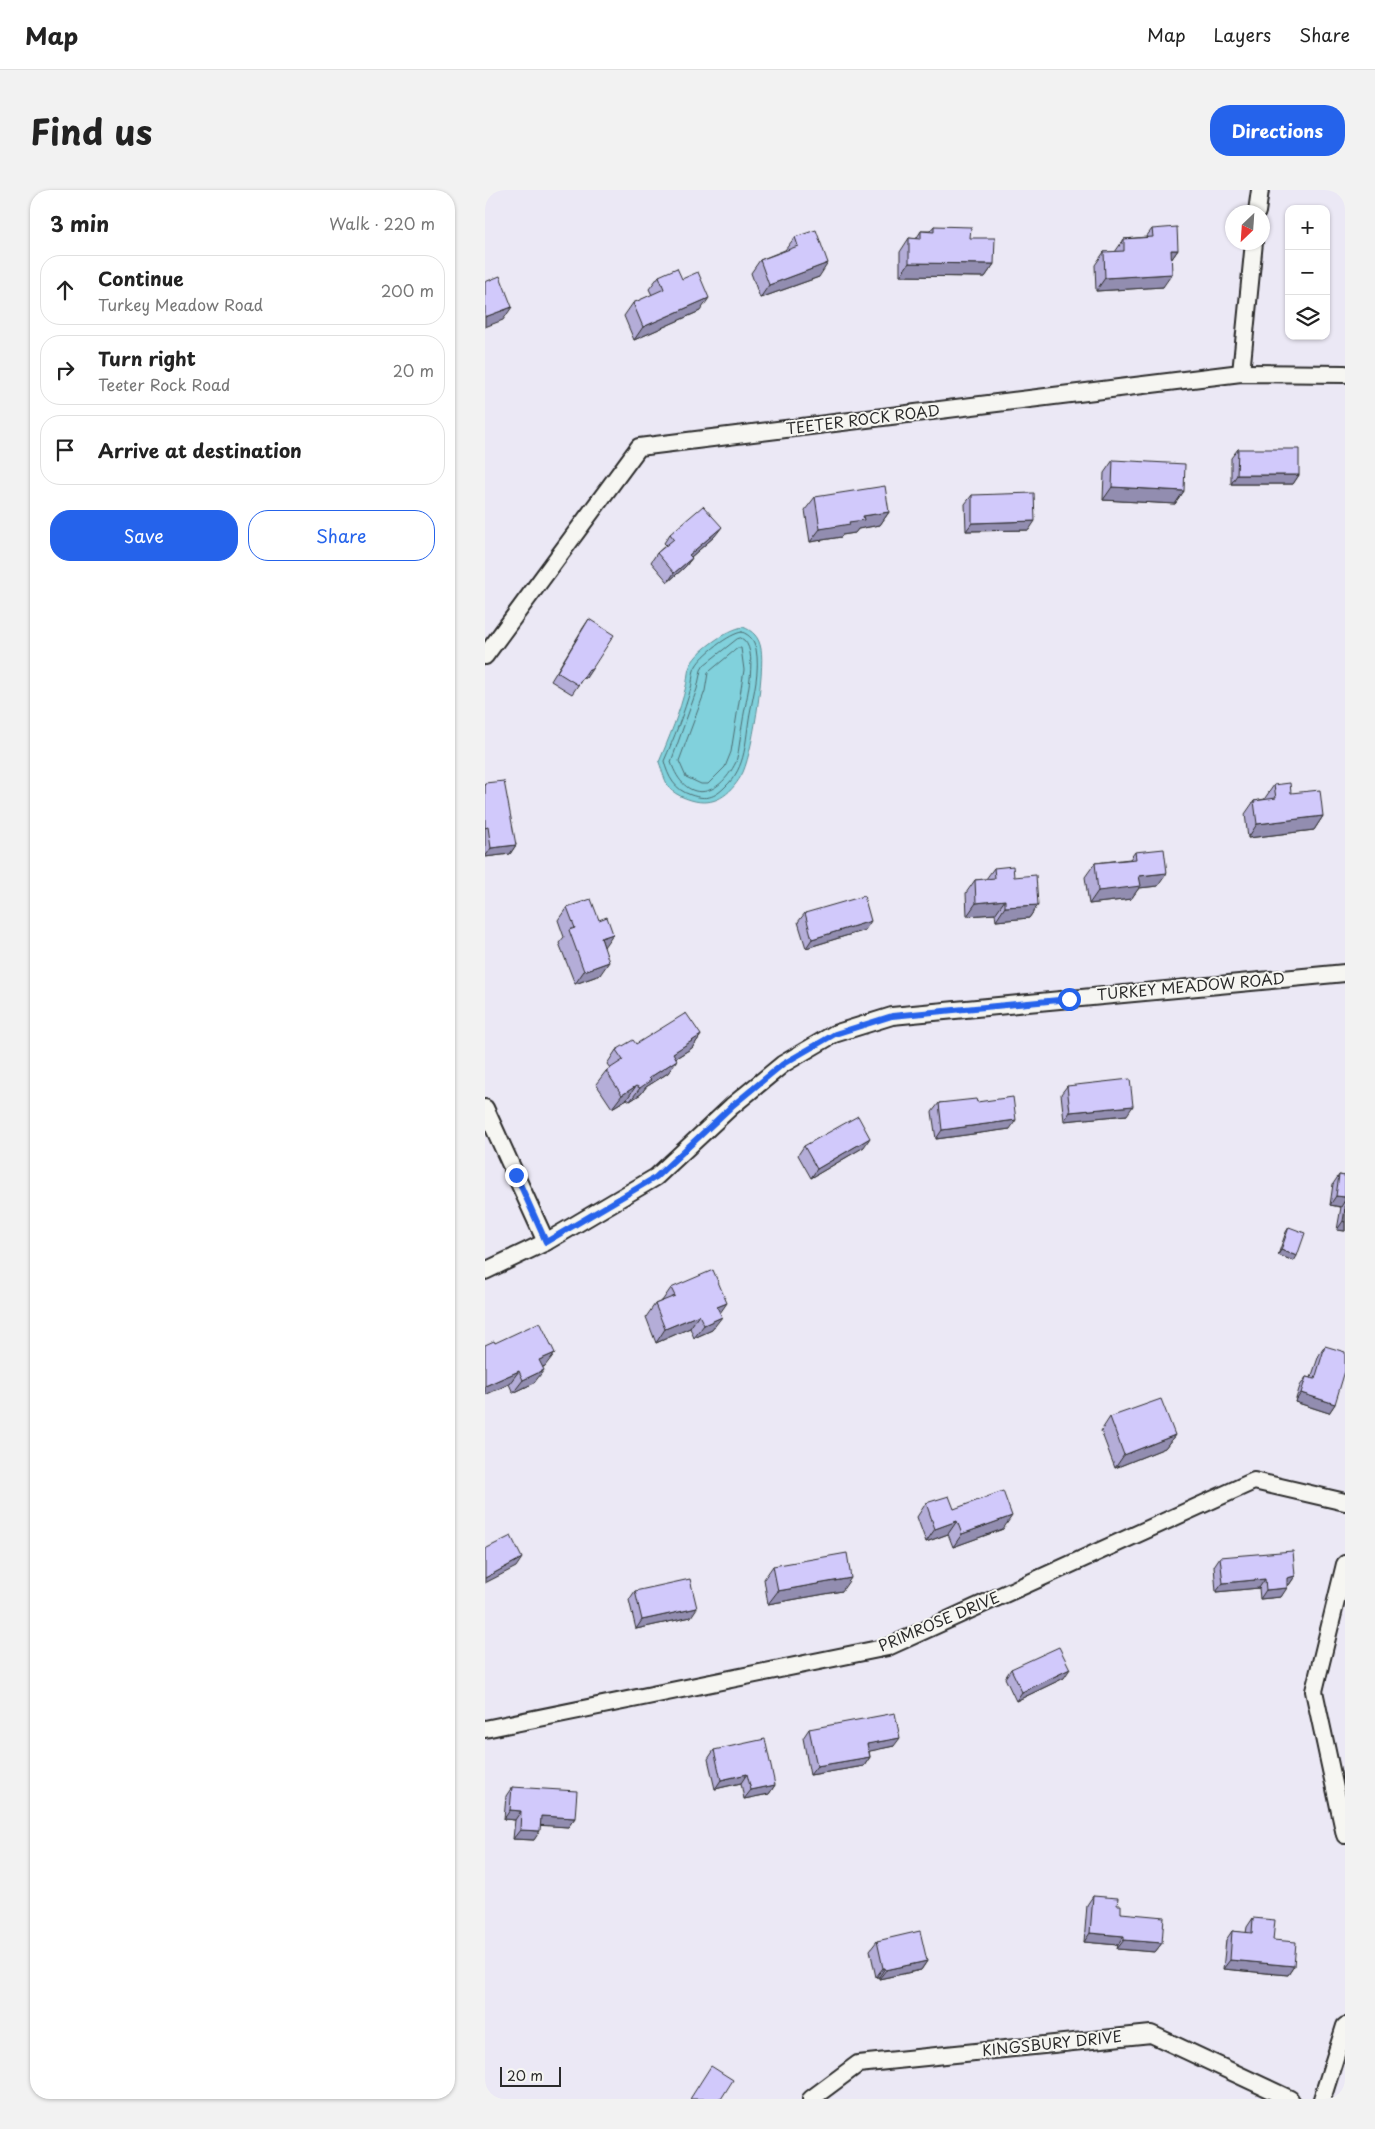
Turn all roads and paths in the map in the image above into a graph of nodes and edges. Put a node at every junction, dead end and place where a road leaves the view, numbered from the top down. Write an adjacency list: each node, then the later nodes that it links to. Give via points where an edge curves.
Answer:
1 (1260, 190): 2 (street)
2 (1258, 205)
3 (1253, 250): 4 (street)
4 (1241, 373): 5 (street, TEETER ROCK ROAD); 6 (street, TEETER ROCK ROAD, via 639,447)
5 (1345, 374)
6 (485, 656)
7 (1345, 972): 9 (street, TURKEY MEADOW ROAD, via 892,1016 835,1034 783,1064 732,1106 656,1177)
8 (485, 1108): 9 (street)
9 (546, 1242): 10 (street, TURKEY MEADOW ROAD)
10 (485, 1271)
11 (1345, 1502): 13 (street, PRIMROSE DRIVE, via 1254,1481 888,1647)
12 (1345, 1564): 14 (street, via 1314,1691)
13 (485, 1728)
14 (1345, 1835)
15 (1345, 2026): 18 (street)
16 (811, 2099): 17 (street, KINGSBURY DRIVE, via 858,2064 1151,2034)
17 (1290, 2099)
18 (1322, 2099)

